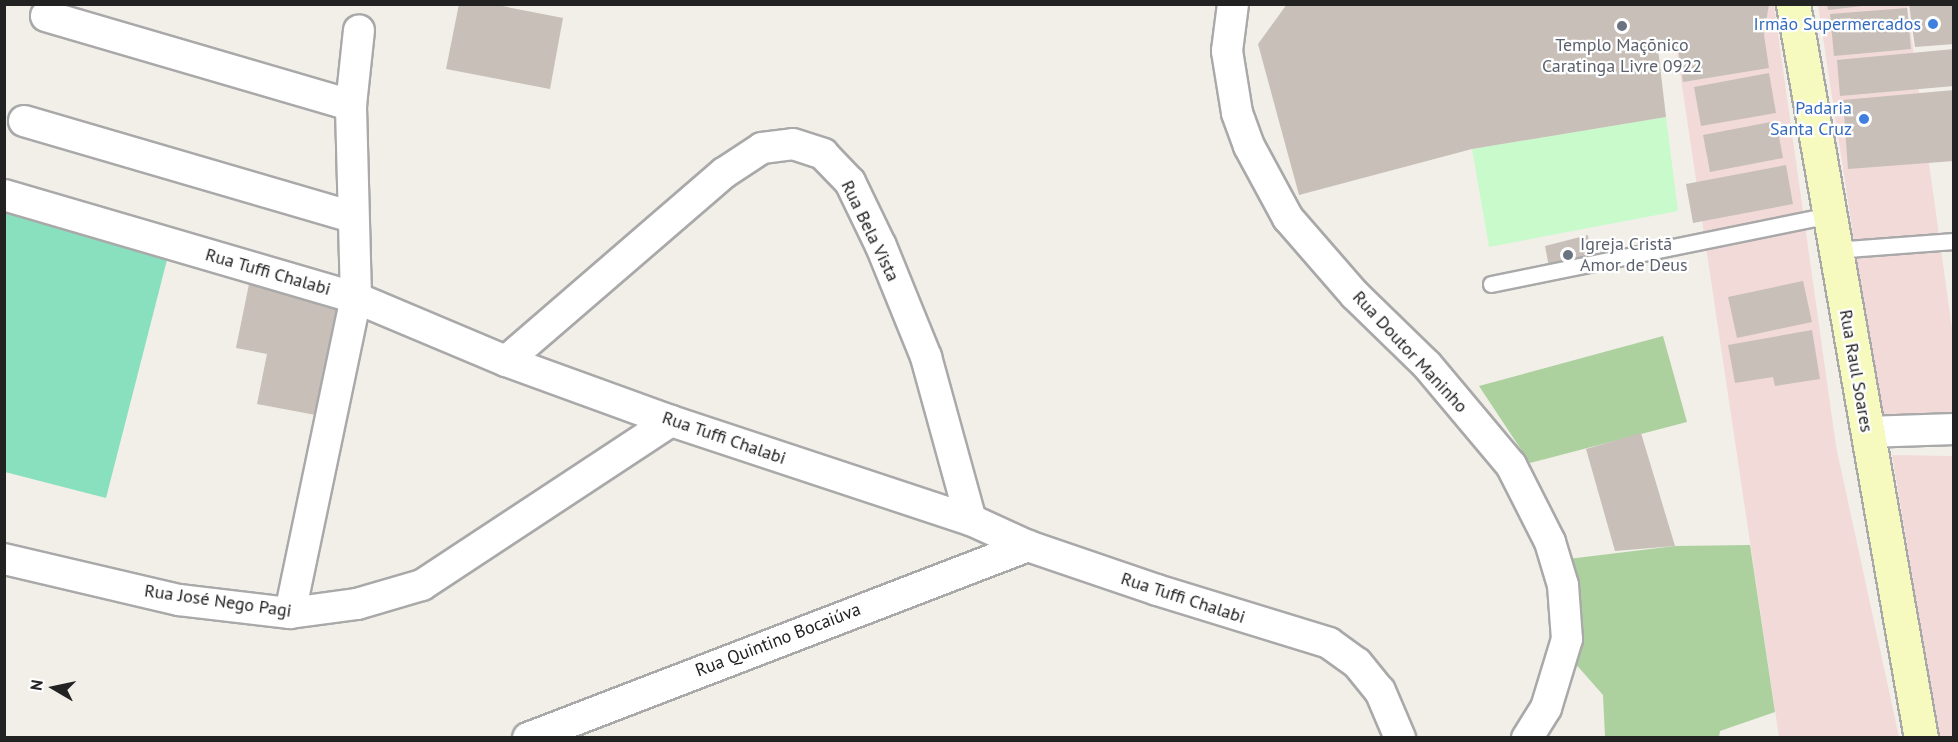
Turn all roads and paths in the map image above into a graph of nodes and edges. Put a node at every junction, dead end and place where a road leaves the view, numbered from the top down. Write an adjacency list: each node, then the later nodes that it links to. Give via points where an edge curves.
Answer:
1 (1233, 4): 24 (street, Rua Doutor Maninho, via 1227,51 1237,113 1249,146 1288,218 1355,295 1427,365 1511,465 1550,542 1563,585 1567,639 1546,708)
2 (1793, 4): 8 (main road, Rua Raul Soares)
3 (46, 16): 5 (street)
4 (359, 30): 5 (street)
5 (351, 105): 9 (street)
6 (24, 121): 9 (street)
7 (4, 195): 13 (street, Rua Tuffi Chalabi)
8 (1829, 215): 11 (main road, Rua Raul Soares); 12 (lane)
9 (353, 216): 13 (street)
10 (1953, 241): 11 (lane)
11 (1834, 250): 17 (main road, Rua Raul Soares)
12 (1491, 285)
13 (356, 298): 14 (street, Rua Tuffi Chalabi); 21 (street)
14 (506, 361): 15 (street, Rua Tuffi Chalabi); 18 (street, Rua Bela Vista, via 724,173 752,154 762,148 793,144 823,154 850,182 926,357)
15 (671, 421): 18 (street, Rua Tuffi Chalabi); 21 (street, Rua José Nego Pagi, via 422,585 357,604)
16 (1953, 429): 17 (street)
17 (1867, 432): 25 (main road, Rua Raul Soares)
18 (971, 520): 19 (street, Rua Tuffi Chalabi)
19 (1028, 546): 22 (street, Rua Quintino Bocaiúva); 23 (street, Rua Tuffi Chalabi, via 1329,643 1357,663 1380,691)
20 (4, 559): 21 (street, Rua José Nego Pagi, via 179,600)
21 (290, 613)
22 (528, 738)
23 (1400, 738)
24 (1527, 738)
25 (1921, 738)

